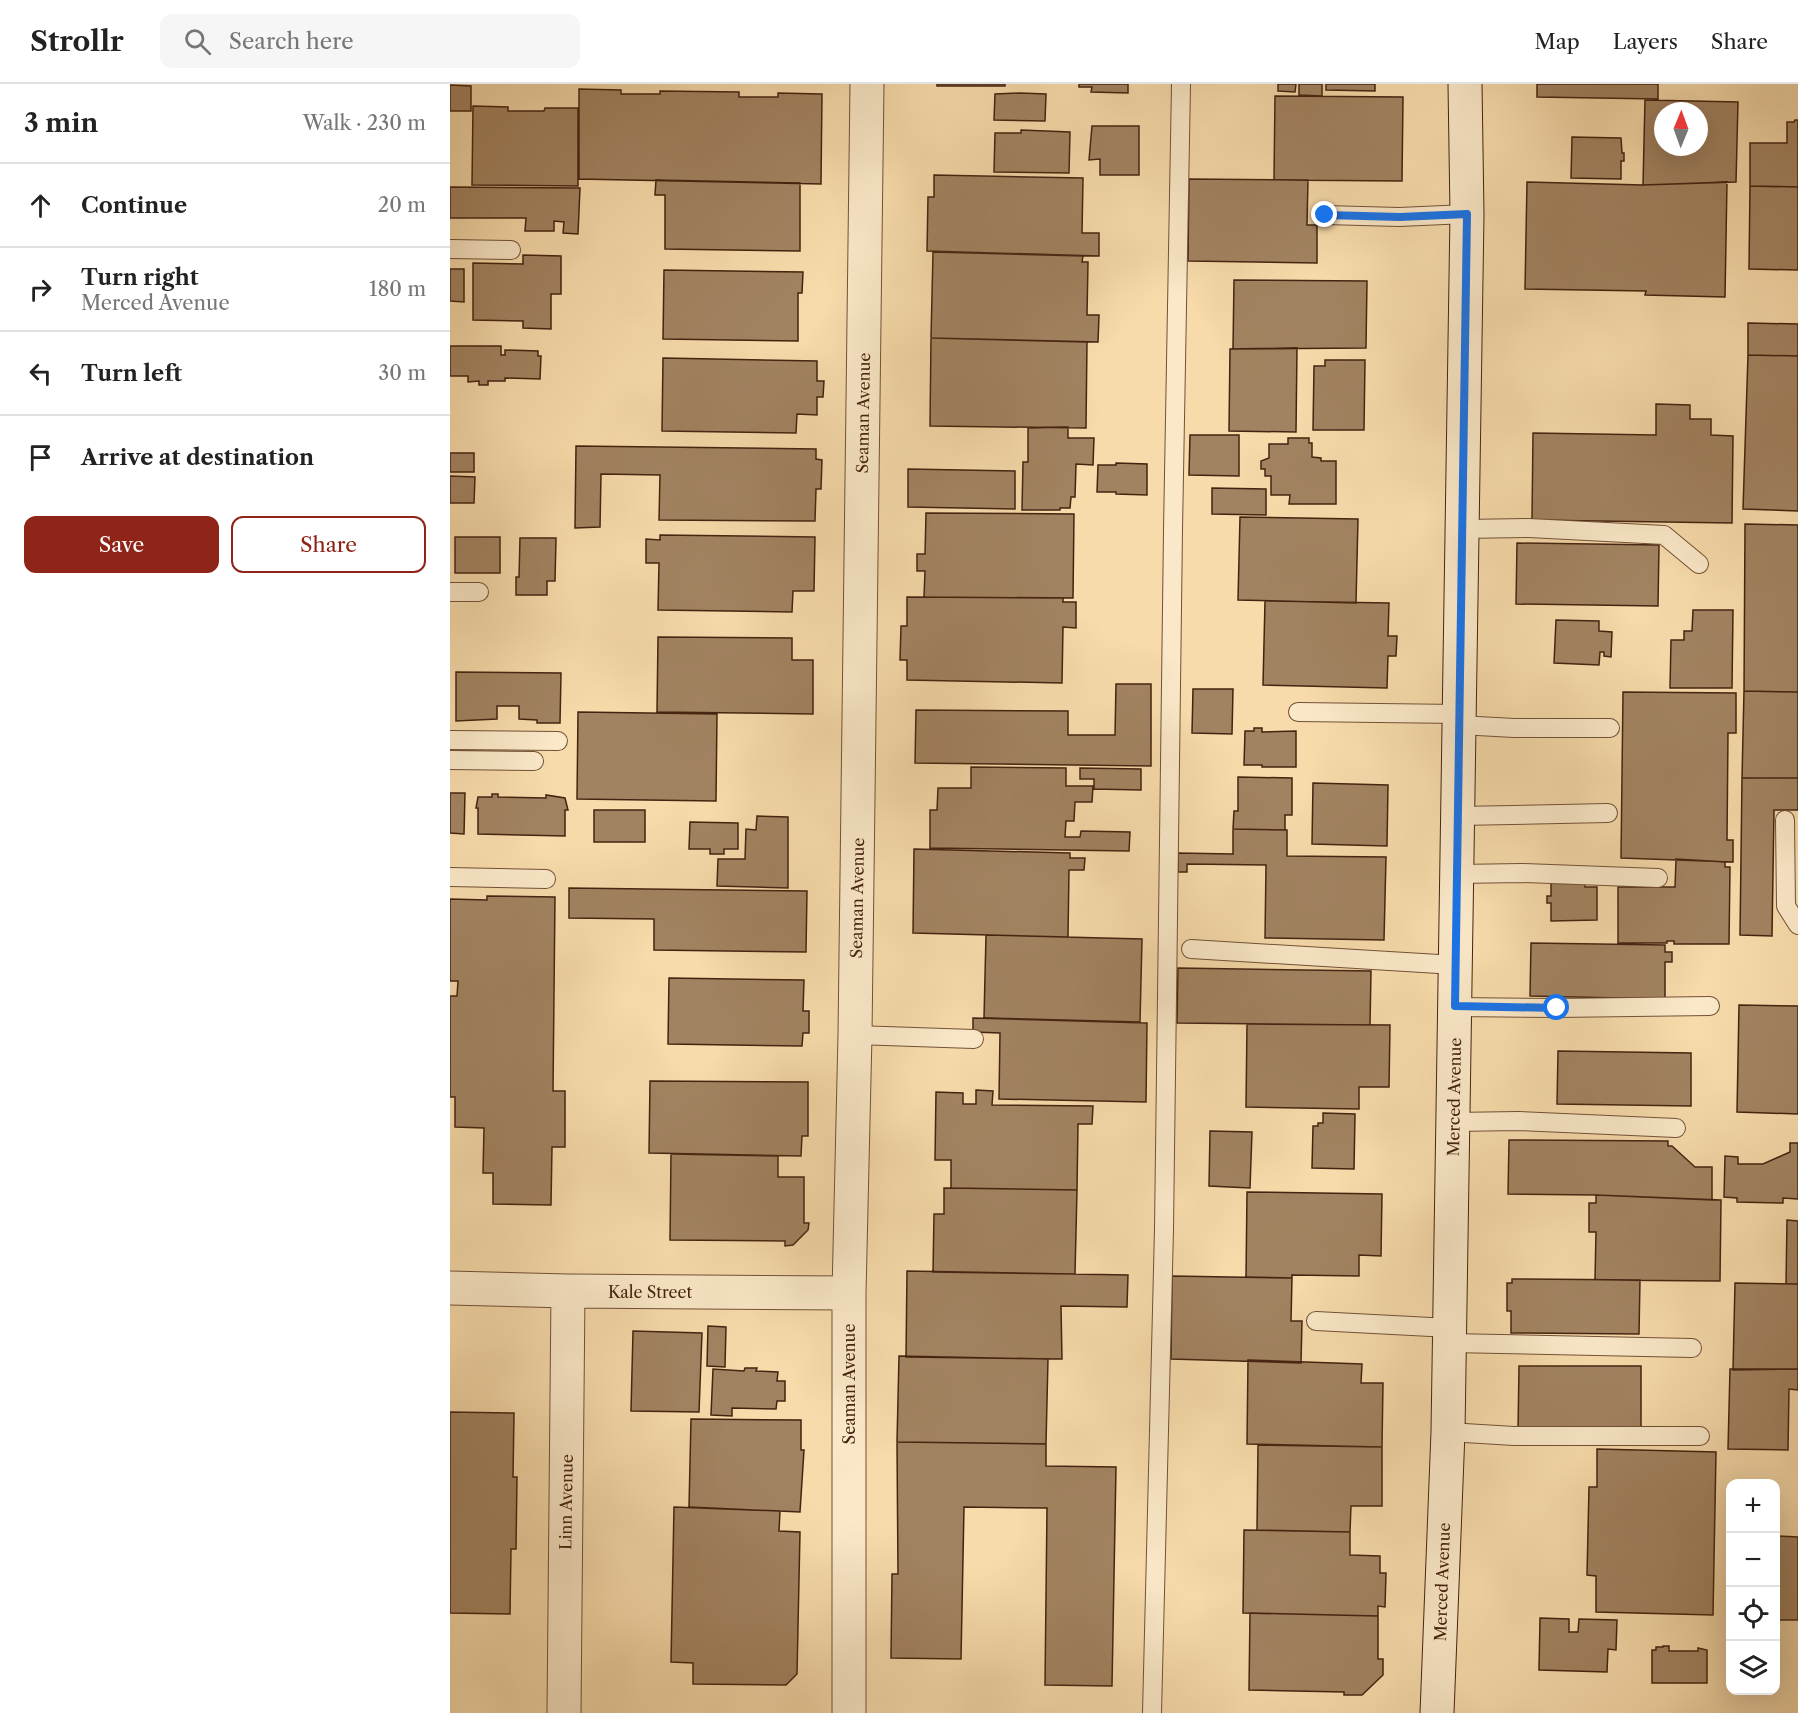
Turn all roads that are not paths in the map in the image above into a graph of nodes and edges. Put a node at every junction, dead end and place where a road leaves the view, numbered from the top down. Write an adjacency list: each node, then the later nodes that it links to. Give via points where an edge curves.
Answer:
1 (867, 84): 31 (street, Seaman Avenue)
2 (1181, 84): 45 (lane, via 1164,1229)
3 (1466, 84): 4 (street, Merced Avenue)
4 (1467, 214): 5 (lane); 8 (street, Merced Avenue)
5 (1325, 215)
6 (450, 249): 7 (lane)
7 (511, 250)
8 (1462, 529): 9 (lane, via 1664,535); 13 (street, Merced Avenue)
9 (1699, 564)
10 (450, 592): 11 (lane)
11 (479, 592)
12 (1298, 712): 13 (lane)
13 (1459, 719): 14 (lane, via 1514,728); 20 (street, Merced Avenue)
14 (1610, 728)
15 (450, 740): 16 (lane)
16 (558, 741)
17 (450, 760): 18 (lane)
18 (534, 761)
19 (1608, 813): 20 (lane)
20 (1458, 816): 22 (street, Merced Avenue)
21 (1785, 820): 26 (lane, via 1786,906)
22 (1457, 874): 24 (lane); 28 (street, Merced Avenue)
23 (450, 877): 25 (lane)
24 (1658, 878)
25 (546, 879)
26 (1798, 925)
27 (1191, 949): 28 (lane)
28 (1455, 965): 29 (street, Merced Avenue)
29 (1455, 1006): 30 (lane); 33 (street, Merced Avenue)
30 (1710, 1006)
31 (855, 1035): 32 (lane); 37 (street, Seaman Avenue)
32 (974, 1039)
33 (1453, 1122): 34 (lane); 39 (street, Merced Avenue)
34 (1676, 1128)
35 (450, 1288): 36 (street, Kale Street)
36 (568, 1291): 37 (street, Kale Street); 43 (street, Linn Avenue)
37 (849, 1293): 44 (street, Seaman Avenue)
38 (1316, 1321): 39 (lane)
39 (1450, 1336): 40 (lane); 41 (street, Merced Avenue)
40 (1692, 1348)
41 (1448, 1432): 42 (lane); 46 (street, Merced Avenue)
42 (1700, 1436)
43 (564, 1713)
44 (849, 1713)
45 (1152, 1713)
46 (1437, 1713)

